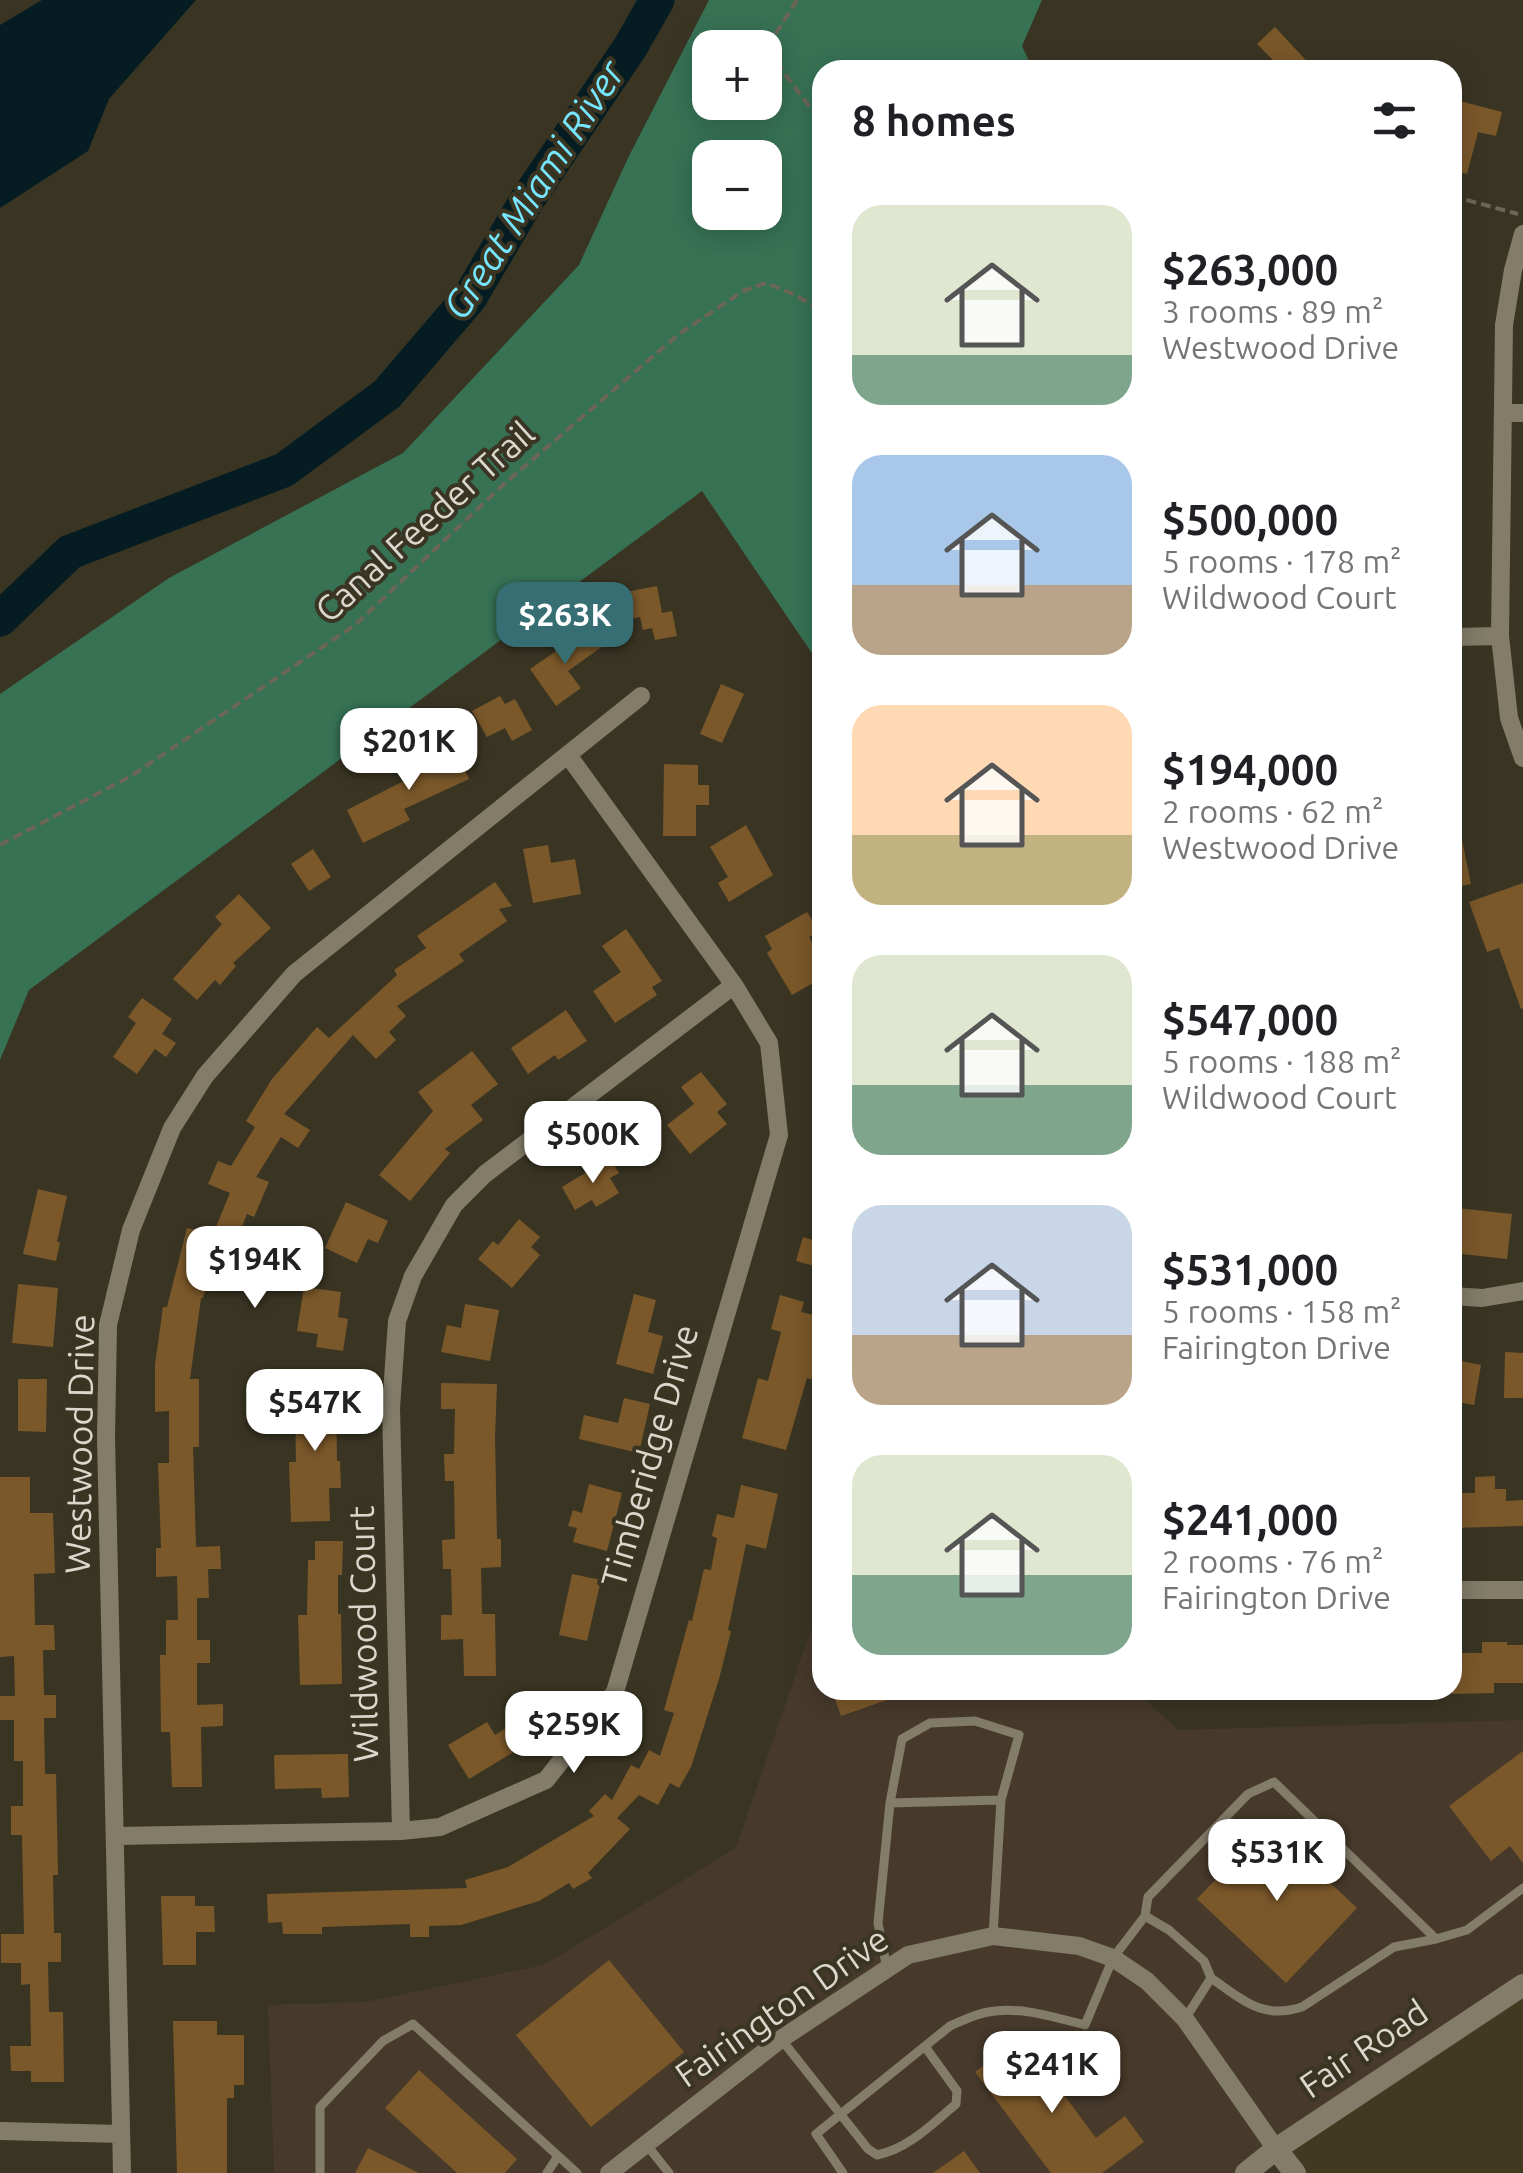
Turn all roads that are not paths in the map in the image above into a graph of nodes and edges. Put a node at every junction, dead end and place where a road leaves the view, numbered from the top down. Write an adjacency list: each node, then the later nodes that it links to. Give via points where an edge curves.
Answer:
1 (1523, 234): 3 (street, via 1504,325)
2 (1523, 413): 3 (street)
3 (1502, 414): 4 (street)
4 (1500, 636): 5 (street); 8 (street, via 1510,718)
5 (1462, 638)
6 (641, 696): 7 (street, Westwood Drive)
7 (568, 755): 9 (street, Timberidge Drive); 17 (street, Westwood Drive, via 294,974 206,1076 172,1128 131,1230 108,1325)
8 (1523, 758)
9 (734, 985): 16 (street, Wildwood Court, via 485,1174 454,1205 413,1276 397,1321 392,1408); 16 (street, Timberidge Drive, via 770,1042 779,1135 615,1692 546,1780 440,1828)
10 (1523, 1292): 11 (street)
11 (1462, 1297)
12 (1462, 1590): 13 (street)
13 (1523, 1590)
14 (1001, 1800): 15 (lane); 15 (lane, via 1018,1735 975,1720 930,1723 902,1739); 20 (lane)
15 (890, 1803): 23 (lane, via 878,1923)
16 (401, 1831): 17 (street, Timberidge Drive)
17 (116, 1836): 31 (street, Westwood Drive)
18 (1523, 1888): 21 (lane, via 1467,1930)
19 (1145, 1916): 21 (lane, via 1160,1884 1248,1794 1274,1782); 22 (lane); 24 (lane, via 1204,1961)
20 (993, 1936): 22 (street, Fairington Drive, via 1078,1946); 23 (street, Fairington Drive, via 908,1955)
21 (1436, 1939): 24 (lane, via 1394,1947 1289,2011 1262,2010)
22 (1113, 1958): 26 (street, Fairington Drive, via 1148,1981); 28 (lane, via 1084,2025 1035,2013 985,2012 950,2026)
23 (888, 1969): 27 (street, Fairington Drive)
24 (1211, 1978): 26 (lane)
25 (1523, 1984): 33 (main road, Fair Road)
26 (1185, 2019): 33 (street, Fairington Drive)
27 (781, 2040): 29 (lane); 32 (street, Fairington Drive)
28 (926, 2048): 29 (lane); 29 (lane, via 957,2091 956,2104 918,2136 877,2155)
29 (840, 2114): 41 (lane, via 816,2134)
30 (0, 2131): 31 (street)
31 (122, 2134): 35 (street, Westwood Drive)
32 (646, 2144): 39 (street, Fairington Drive); 40 (lane)
33 (1276, 2149): 42 (main road, Fair Road); 43 (main road)
34 (558, 2156): 36 (lane, via 413,2024 383,2042 320,2108); 37 (lane); 38 (lane)
35 (122, 2173)
36 (320, 2173)
37 (547, 2173)
38 (577, 2173)
39 (609, 2173)
40 (669, 2173)
41 (843, 2173)
42 (1246, 2173)
43 (1295, 2173)

